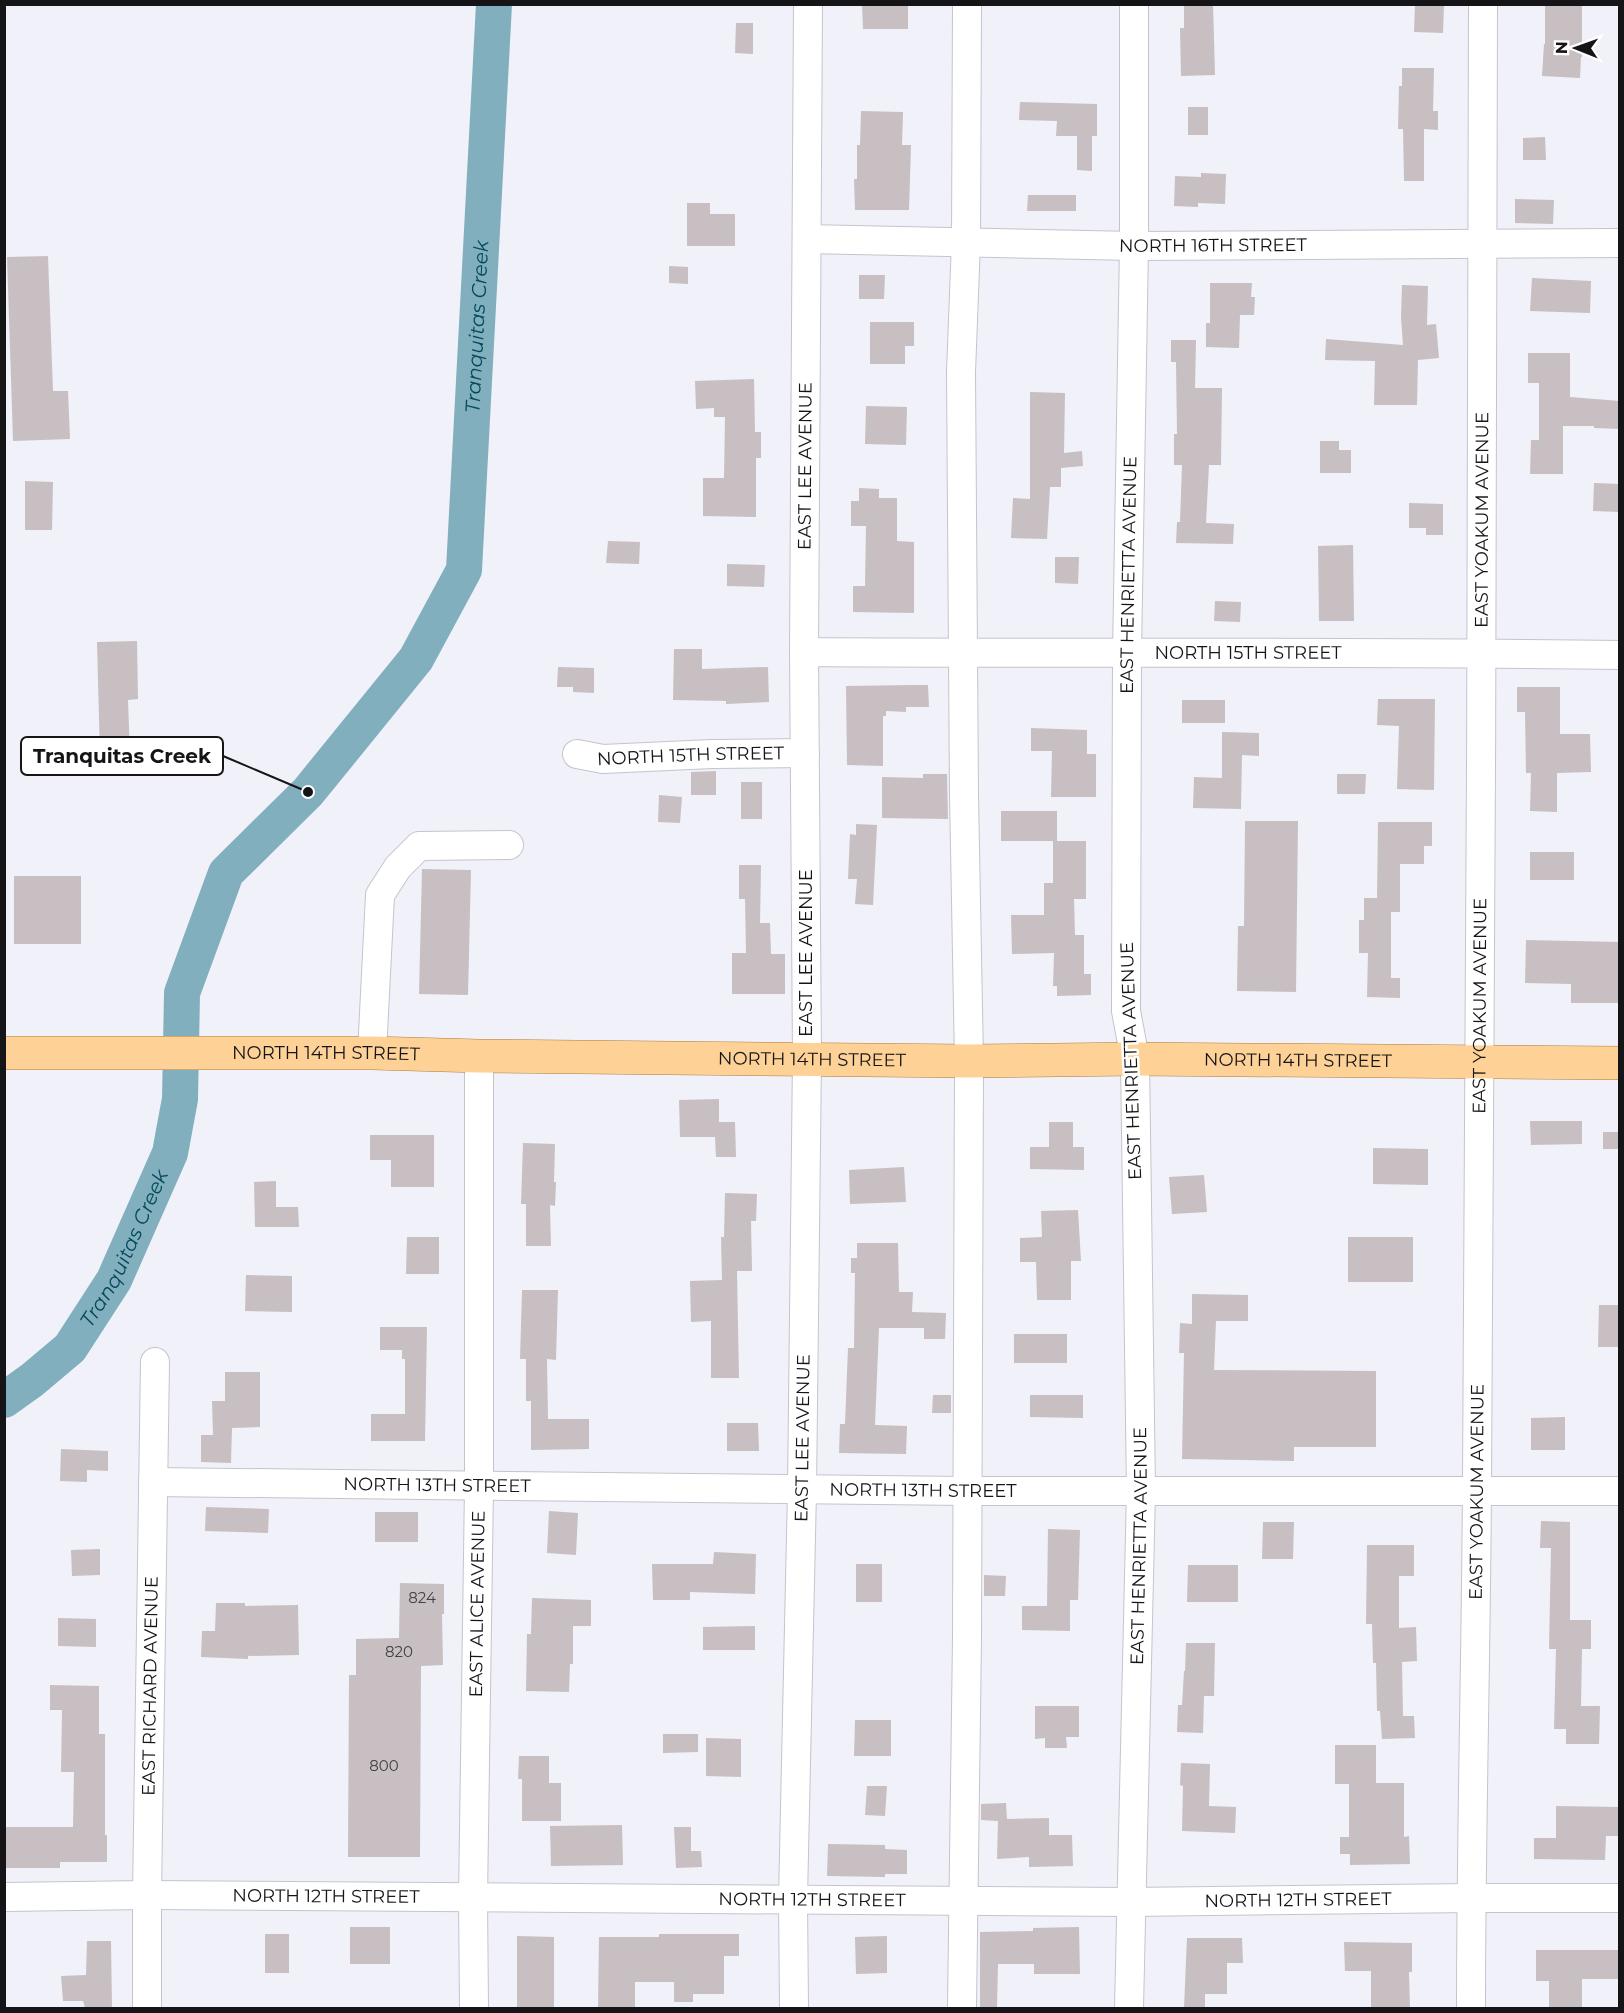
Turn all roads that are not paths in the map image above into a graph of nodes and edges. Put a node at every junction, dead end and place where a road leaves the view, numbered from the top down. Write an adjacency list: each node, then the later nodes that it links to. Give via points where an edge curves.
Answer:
1 (808, 4): 5 (street, EAST LEE AVENUE)
2 (967, 4): 6 (street)
3 (1134, 4): 9 (street, EAST HENRIETTA AVENUE)
4 (1484, 4): 7 (street, EAST YOAKUM AVENUE)
5 (807, 239): 6 (street, NORTH 16TH STREET); 10 (street, EAST LEE AVENUE)
6 (966, 242): 9 (street, NORTH 16TH STREET); 11 (street, via 961,372)
7 (1483, 243): 8 (street, NORTH 16TH STREET); 9 (street, NORTH 16TH STREET); 12 (street, EAST YOAKUM AVENUE)
8 (1620, 243)
9 (1134, 246): 13 (street, EAST HENRIETTA AVENUE)
10 (804, 652): 11 (street, NORTH 15TH STREET); 15 (street, EAST LEE AVENUE)
11 (963, 653): 13 (street, NORTH 15TH STREET); 23 (street)
12 (1482, 653): 13 (street, NORTH 15TH STREET); 14 (street, NORTH 15TH STREET); 24 (street, EAST YOAKUM AVENUE)
13 (1127, 654): 22 (street, EAST HENRIETTA AVENUE, via 1126,1011)
14 (1620, 655)
15 (805, 753): 16 (street, NORTH 15TH STREET, via 603,759); 21 (street, EAST LEE AVENUE)
16 (577, 754)
17 (509, 845): 19 (street, via 419,846 398,867 380,894)
18 (4, 1053): 19 (main road, NORTH 14TH STREET)
19 (372, 1053): 20 (main road, NORTH 14TH STREET)
20 (479, 1056): 21 (main road, NORTH 14TH STREET); 28 (street, EAST ALICE AVENUE)
21 (807, 1058): 23 (main road, NORTH 14TH STREET); 29 (street, EAST LEE AVENUE)
22 (1135, 1059): 23 (main road, NORTH 14TH STREET); 24 (main road, NORTH 14TH STREET); 32 (street, EAST HENRIETTA AVENUE)
23 (969, 1061): 31 (street)
24 (1478, 1062): 25 (main road, NORTH 14TH STREET); 30 (street, EAST YOAKUM AVENUE)
25 (1620, 1063)
26 (154, 1362): 27 (street, EAST RICHARD AVENUE)
27 (153, 1482): 28 (street, NORTH 13TH STREET); 34 (street, EAST RICHARD AVENUE)
28 (479, 1487): 29 (street, NORTH 13TH STREET); 38 (street, EAST ALICE AVENUE)
29 (802, 1490): 31 (street, NORTH 13TH STREET); 39 (street, EAST LEE AVENUE)
30 (1477, 1490): 32 (street, NORTH 13TH STREET); 33 (street, NORTH 13TH STREET); 36 (street, EAST YOAKUM AVENUE)
31 (967, 1491): 32 (street, NORTH 13TH STREET); 40 (street)
32 (1140, 1491): 41 (street, EAST HENRIETTA AVENUE)
33 (1620, 1491)
34 (147, 1895): 35 (street, NORTH 12TH STREET); 38 (street, NORTH 12TH STREET); 42 (street, EAST RICHARD AVENUE)
35 (4, 1897)
36 (1471, 1898): 37 (street, NORTH 12TH STREET); 41 (street, NORTH 12TH STREET); 47 (street, EAST YOAKUM AVENUE)
37 (1620, 1898)
38 (473, 1899): 39 (street, NORTH 12TH STREET); 43 (street, EAST ALICE AVENUE)
39 (793, 1899): 40 (street, NORTH 12TH STREET); 44 (street, EAST LEE AVENUE)
40 (964, 1900): 41 (street, NORTH 12TH STREET); 45 (street)
41 (1131, 1902): 46 (street, EAST HENRIETTA AVENUE)
42 (147, 2008)
43 (474, 2008)
44 (794, 2008)
45 (962, 2008)
46 (1130, 2008)
47 (1471, 2008)

